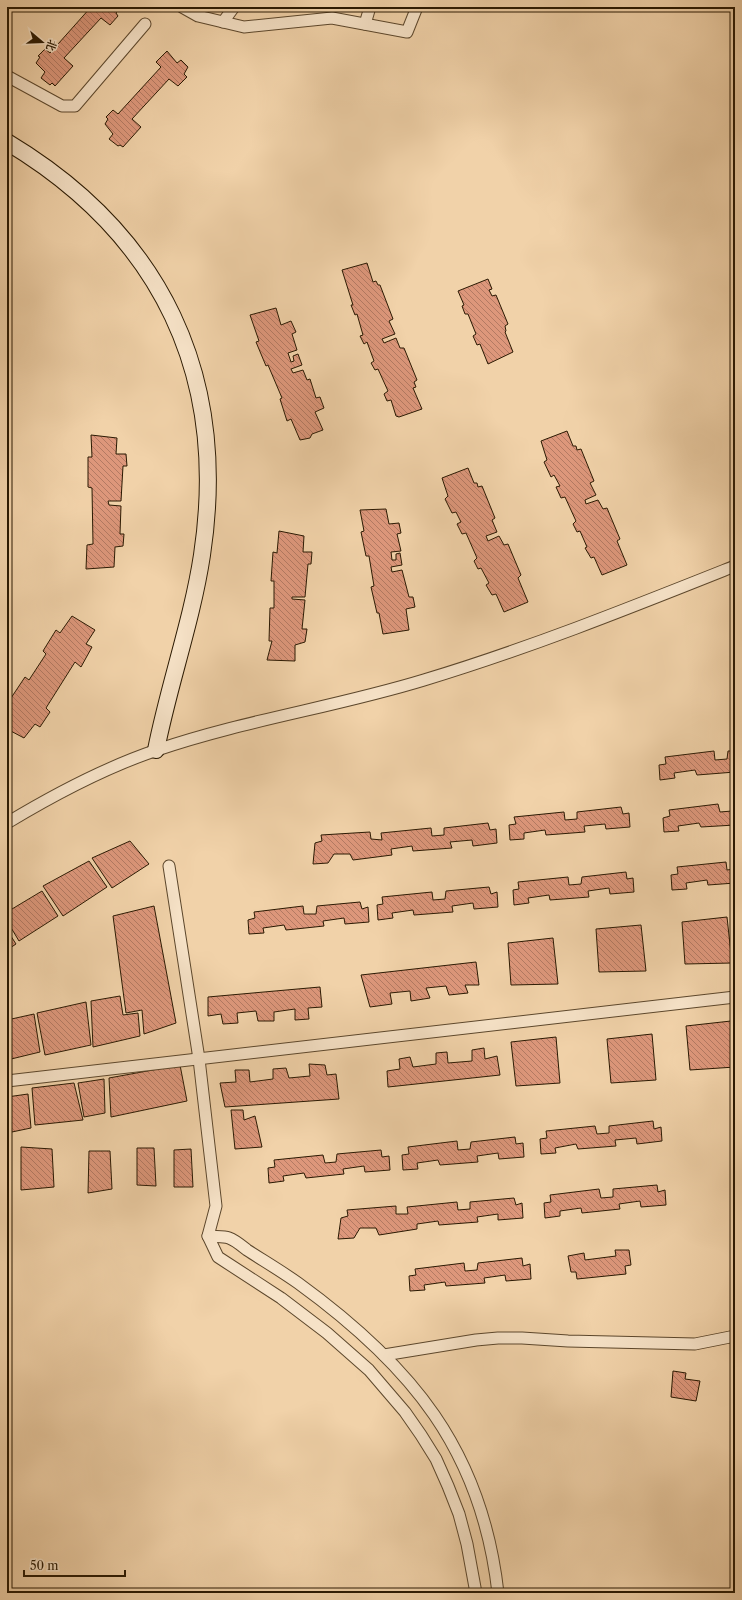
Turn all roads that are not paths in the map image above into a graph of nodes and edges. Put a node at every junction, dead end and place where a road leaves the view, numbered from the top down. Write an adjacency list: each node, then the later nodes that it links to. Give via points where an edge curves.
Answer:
1 (182, 7): 5 (street, via 198,16)
2 (234, 7): 5 (street)
3 (370, 7): 7 (street)
4 (417, 7): 7 (street, via 406,32)
5 (223, 22): 7 (street, via 244,27 332,18)
6 (145, 24): 8 (street, via 75,106 62,106)
7 (365, 24)
8 (7, 76)
9 (7, 142): 11 (street, via 73,187 117,232 139,259 172,314 184,341 200,396 208,457 208,504 198,580)
10 (735, 566): 11 (street, via 605,618 468,666 388,690 254,722)
11 (156, 750): 12 (street, via 55,794)
12 (7, 823)
13 (169, 866): 15 (street)
14 (735, 997): 15 (street)
15 (199, 1059): 16 (street); 17 (street, via 216,1206)
16 (7, 1081)
17 (208, 1236): 19 (street, via 229,1238 268,1263 340,1316); 20 (street, via 218,1257 281,1298 327,1333 368,1370 405,1412 432,1453 459,1514)
18 (735, 1336): 19 (street, via 695,1344 498,1338)
19 (384, 1355): 21 (street, via 423,1398 469,1477 489,1539)
20 (476, 1593)
21 (498, 1593)

